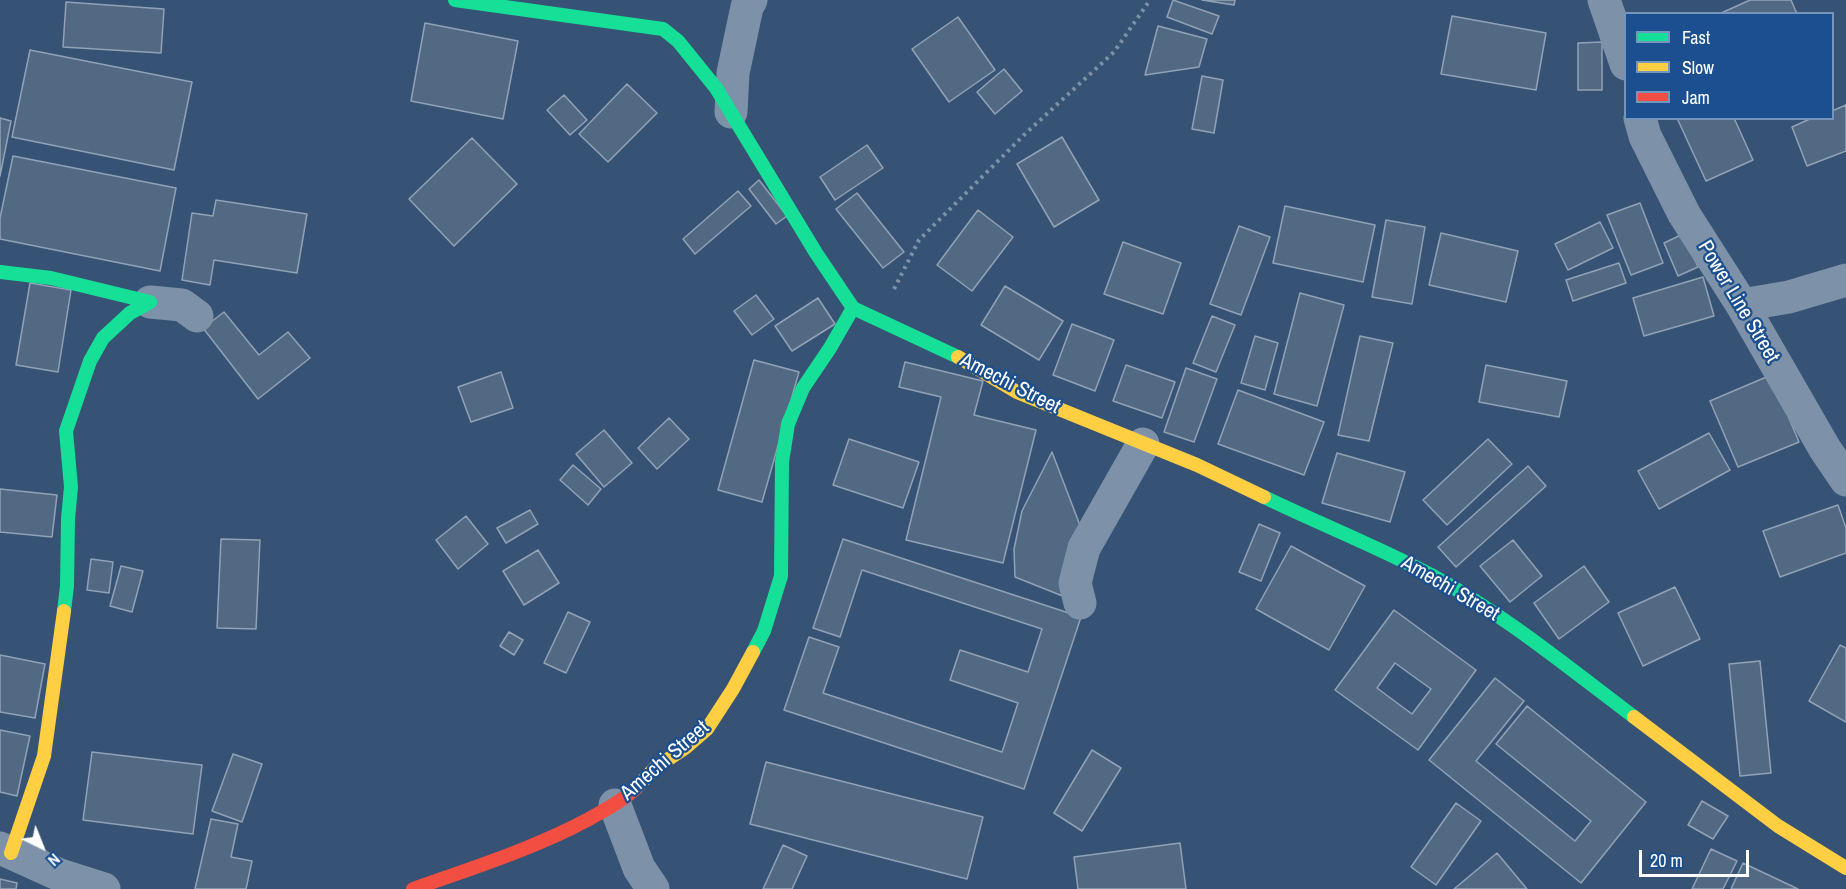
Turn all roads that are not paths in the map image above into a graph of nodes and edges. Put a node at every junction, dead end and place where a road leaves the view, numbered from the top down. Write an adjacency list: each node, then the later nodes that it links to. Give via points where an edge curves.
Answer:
1 (455, 0): 4 (street)
2 (751, 0): 6 (street, via 733,73)
3 (1604, 0): 5 (street)
4 (525, 4): 6 (street, via 663,29 678,41)
5 (1624, 58)
6 (731, 112): 12 (street)
7 (1641, 120): 11 (street, Power Line Street, via 1684,214)
8 (0, 272): 10 (street, via 51,278)
9 (1846, 280): 11 (street, via 1789,297)
10 (150, 302): 13 (street, via 182,304); 18 (street, via 103,338 90,361 66,430 71,487 67,586 51,714 44,756)
11 (1742, 305): 15 (street, Power Line Street)
12 (853, 308): 14 (street, Amechi Street, via 948,351 1017,392); 17 (street, Amechi Street, via 803,388 788,424 782,462 781,576 764,632 707,729 655,768)
13 (197, 316)
14 (1143, 444): 16 (street, via 1084,548 1075,583); 19 (street, Amechi Street, via 1197,465 1434,577 1555,657 1778,826)
15 (1846, 480)
16 (1080, 603)
17 (615, 805): 21 (street, Amechi Street, via 532,846); 22 (street, via 639,868)
18 (6, 850): 20 (street, via 60,875)
19 (1846, 868)
20 (104, 889)
21 (413, 889)
22 (653, 889)

